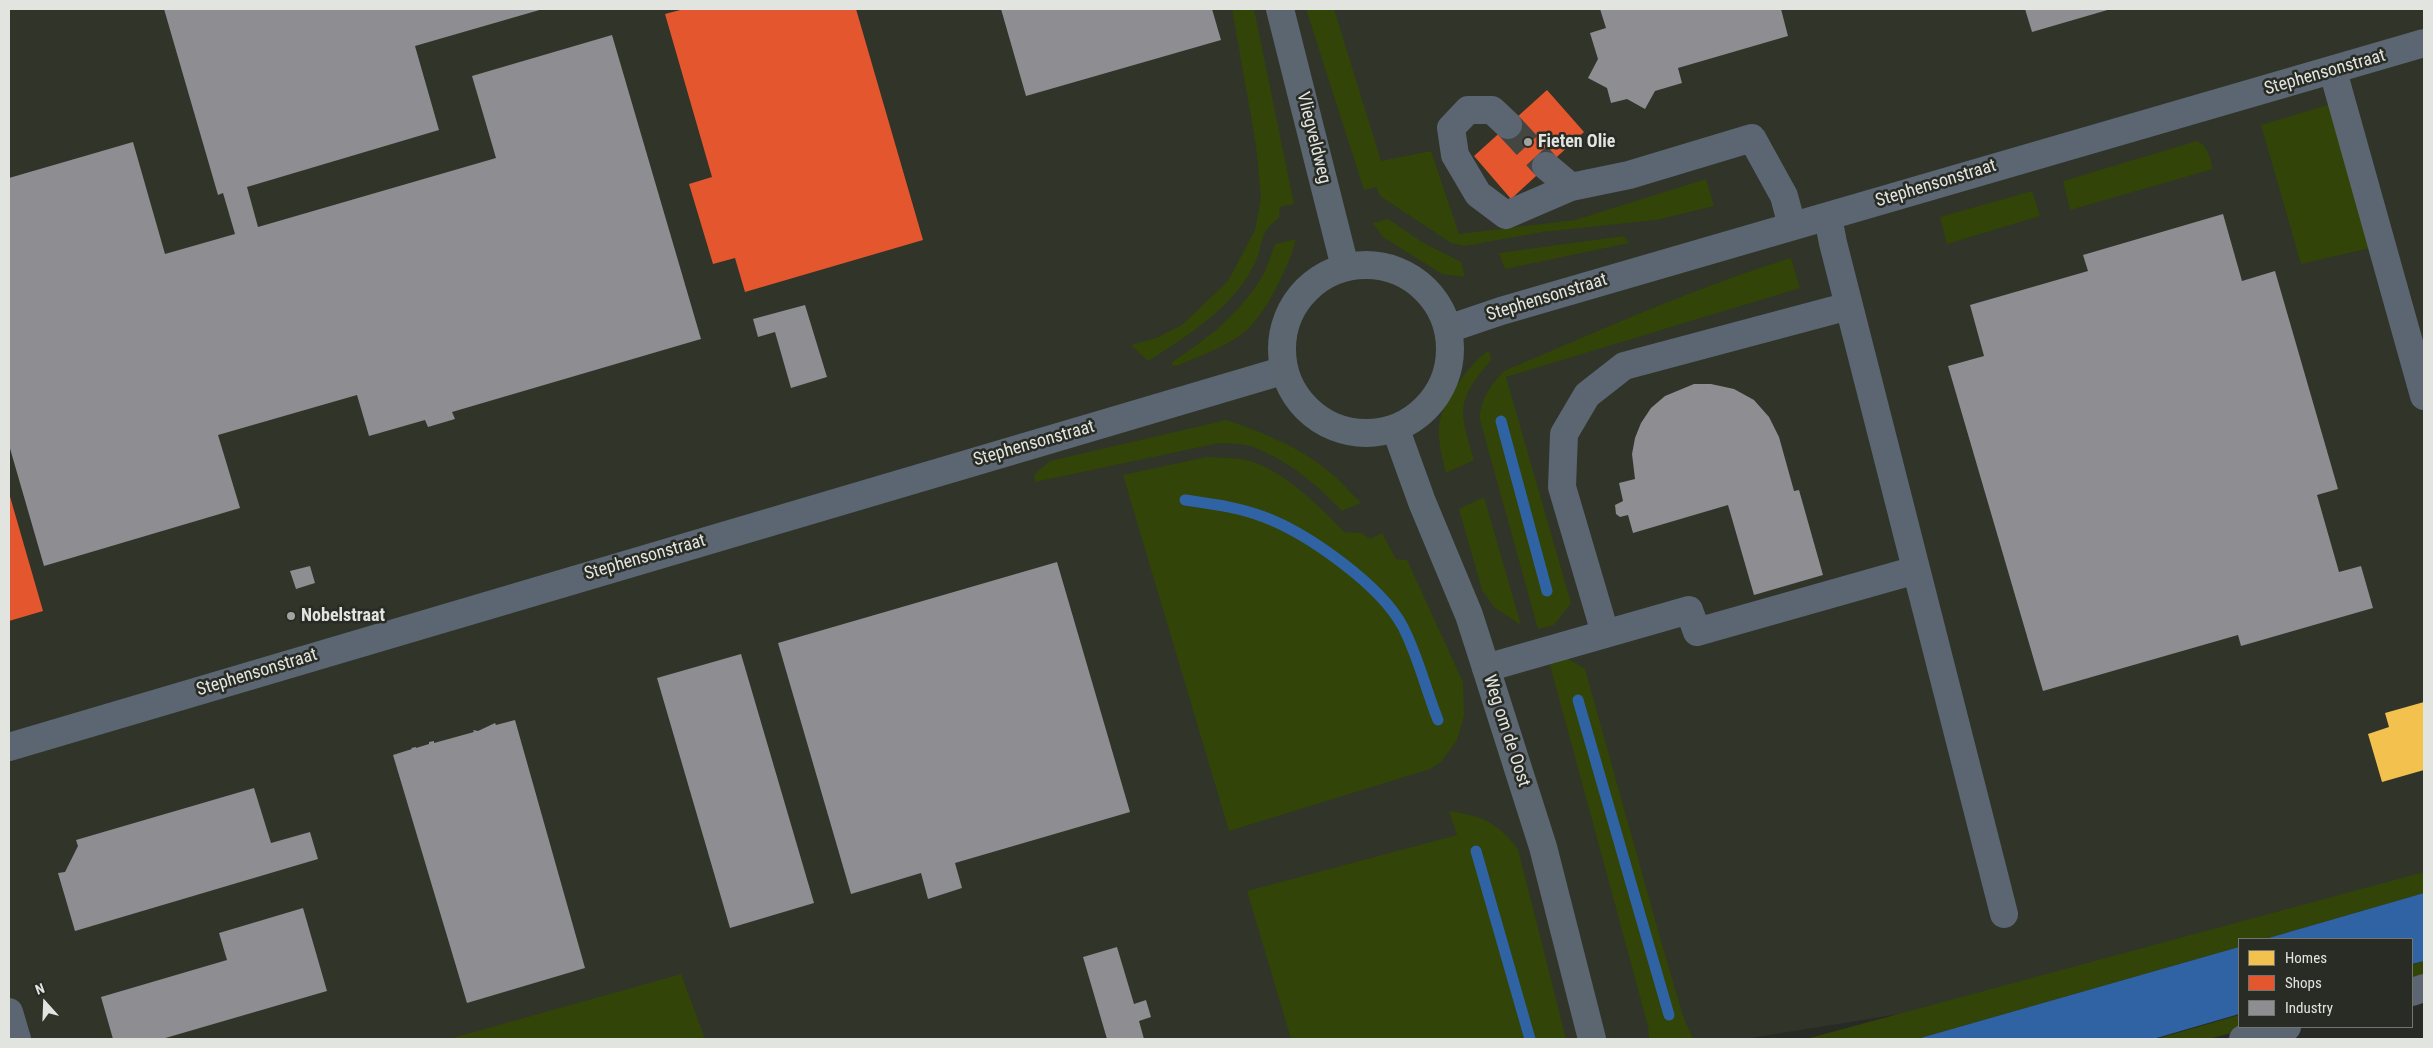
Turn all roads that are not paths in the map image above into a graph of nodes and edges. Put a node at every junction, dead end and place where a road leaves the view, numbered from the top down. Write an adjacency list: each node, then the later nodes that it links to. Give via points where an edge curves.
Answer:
1 (1280, 9): 9 (main road, Vliegveldweg)
2 (2424, 44): 3 (street, Stephensonstraat)
3 (2332, 71): 7 (street, Stephensonstraat); 13 (street)
4 (1508, 125): 6 (street, via 1492,110 1468,110 1451,128 1455,156 1478,194 1506,216)
5 (1546, 166): 6 (street)
6 (1570, 187): 8 (street, via 1629,175 1752,138 1784,196)
7 (1828, 217): 8 (street, Stephensonstraat); 10 (street)
8 (1792, 226): 11 (street, Stephensonstraat)
9 (1345, 267): 11 (main road, via 1378,265 1410,276 1434,299); 12 (main road, via 1314,280 1292,306 1280,337)
10 (1849, 306): 15 (street); 16 (street, via 1624,366 1587,395 1564,434 1562,487)
11 (1448, 329): 14 (main road, via 1451,360 1442,389 1423,414)
12 (1282, 371): 14 (main road, via 1306,412 1349,434); 18 (street, Stephensonstraat)
13 (2424, 396)
14 (1396, 430): 17 (main road, Weg om de Oost, via 1469,615)
15 (1916, 570): 16 (street, via 1697,632 1689,610); 19 (street)
16 (1605, 633): 17 (street)
17 (1486, 668): 23 (main road, Weg om de Oost, via 1543,847)
18 (9, 747)
19 (2004, 914)
20 (9, 1012): 22 (street)
21 (2283, 1028): 24 (street)
22 (17, 1039)
23 (1592, 1039)
24 (2243, 1039)

